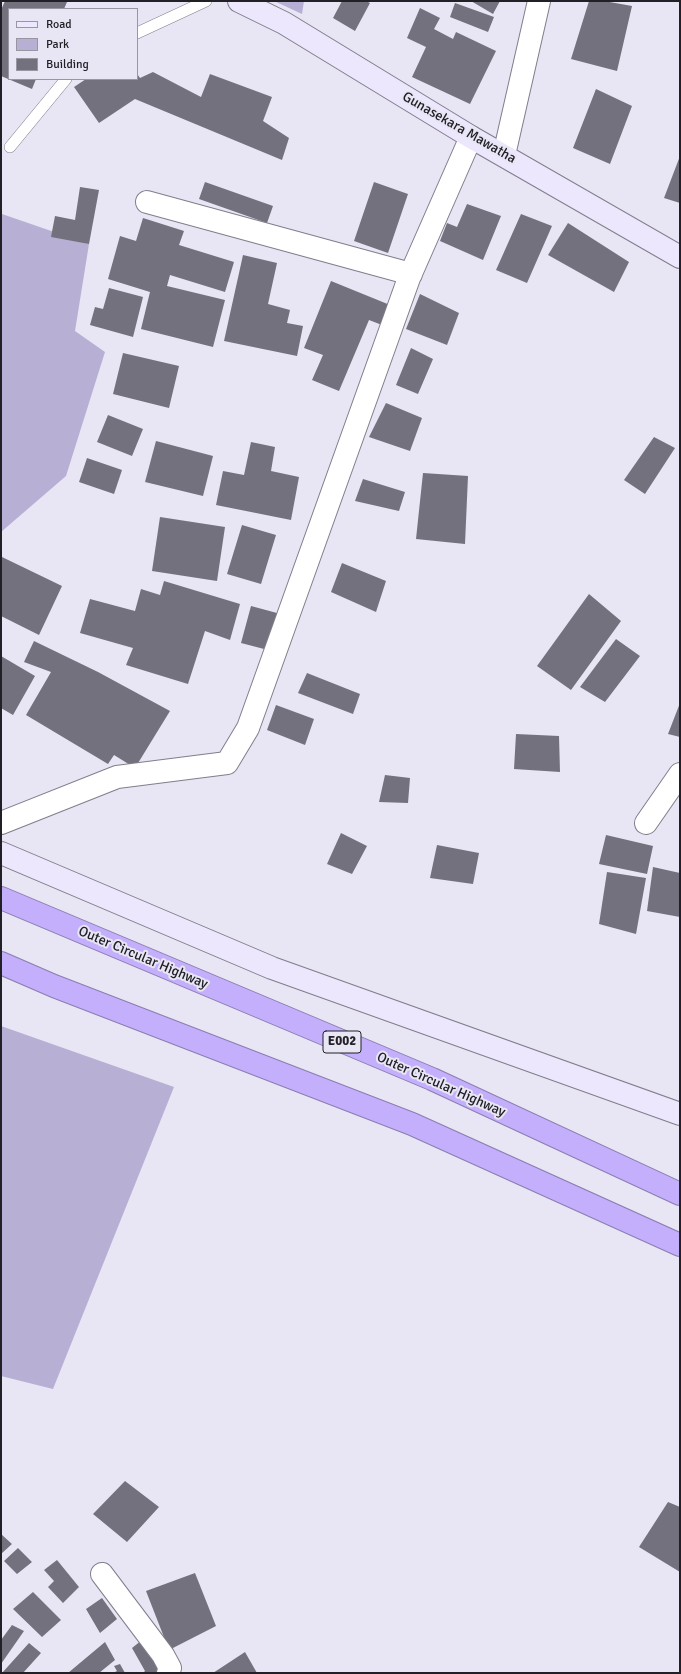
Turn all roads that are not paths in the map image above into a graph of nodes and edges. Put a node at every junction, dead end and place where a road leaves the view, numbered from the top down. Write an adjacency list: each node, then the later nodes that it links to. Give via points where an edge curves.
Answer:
1 (206, 1): 4 (lane)
2 (539, 1): 8 (street)
3 (247, 3): 6 (street, Gunasekara Mawatha)
4 (138, 33)
5 (65, 80): 7 (lane)
6 (471, 137): 8 (street, Gunasekara Mawatha); 11 (street)
7 (10, 147)
8 (504, 155): 10 (street, Gunasekara Mawatha)
9 (147, 202): 11 (street)
10 (680, 256)
11 (411, 274): 13 (street, via 248,728 227,764 117,777)
12 (680, 774): 14 (street)
13 (1, 823)
14 (646, 823)
15 (1, 853): 20 (street, via 272,968)
16 (1, 898): 21 (highway, Outer Circular Highway / E002, via 432,1079)
17 (1, 963): 19 (highway)
18 (1, 969): 19 (highway)
19 (54, 986): 22 (highway, via 412,1124)
20 (680, 1114)
21 (680, 1194)
22 (680, 1245)
23 (102, 1574): 24 (street, via 164,1655 170,1668)
24 (168, 1673)

